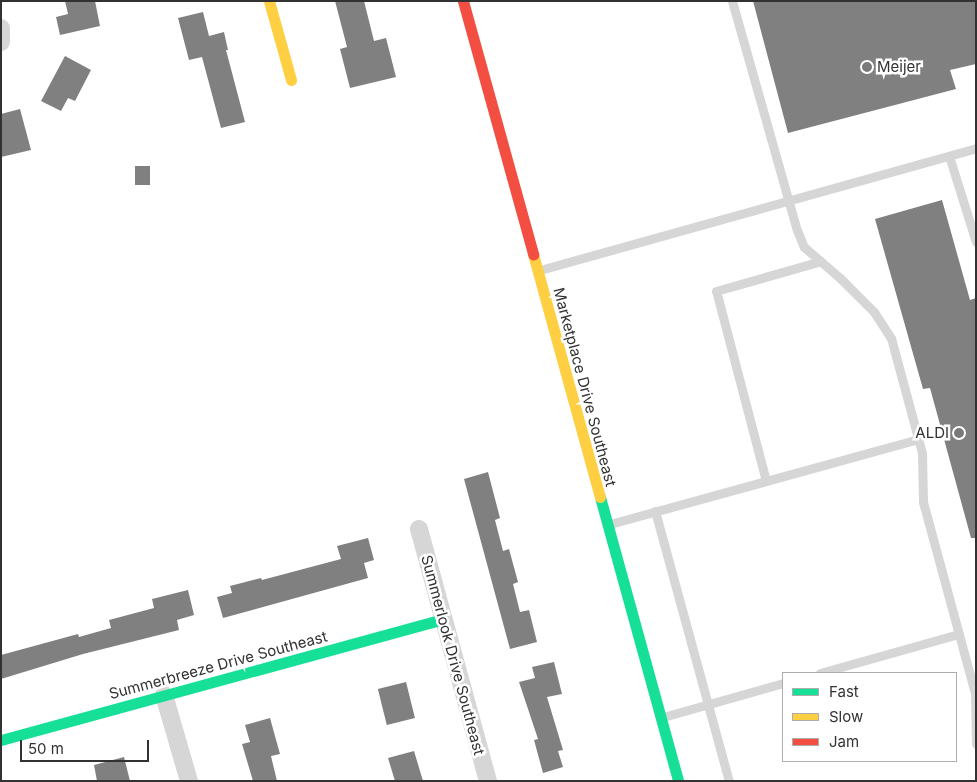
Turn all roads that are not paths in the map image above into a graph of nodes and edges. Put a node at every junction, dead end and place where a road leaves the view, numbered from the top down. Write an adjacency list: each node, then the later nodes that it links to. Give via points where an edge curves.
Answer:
1 (269, 1): 6 (street)
2 (463, 1): 12 (street, Marketplace Drive Southeast)
3 (732, 1): 9 (lane)
4 (1, 28): 5 (street)
5 (1, 42)
6 (291, 80)
7 (976, 148): 8 (lane)
8 (949, 156): 9 (lane); 10 (lane)
9 (789, 202): 11 (lane, via 804,247); 12 (lane)
10 (976, 242)
11 (820, 261): 13 (lane, via 874,312 891,338); 14 (lane, via 716,290)
12 (537, 271): 16 (street, Marketplace Drive Southeast)
13 (918, 439): 14 (lane); 19 (lane, via 922,453 923,502)
14 (766, 481): 15 (lane)
15 (655, 511): 16 (lane); 23 (lane)
16 (607, 524): 24 (street, Marketplace Drive Southeast)
17 (418, 529): 18 (street, Summerlook Drive Southeast)
18 (443, 619): 22 (street, Summerbreeze Drive Southeast); 28 (street, Summerlook Drive Southeast)
19 (959, 634): 20 (lane); 26 (lane, via 974,693)
20 (824, 672)
21 (782, 684): 23 (lane)
22 (164, 695): 25 (street, Summerbreeze Drive Southeast); 27 (street)
23 (708, 705): 24 (lane); 30 (lane)
24 (660, 718): 29 (street, Marketplace Drive Southeast)
25 (1, 740)
26 (976, 744)
27 (188, 781)
28 (488, 781)
29 (678, 781)
30 (729, 781)

